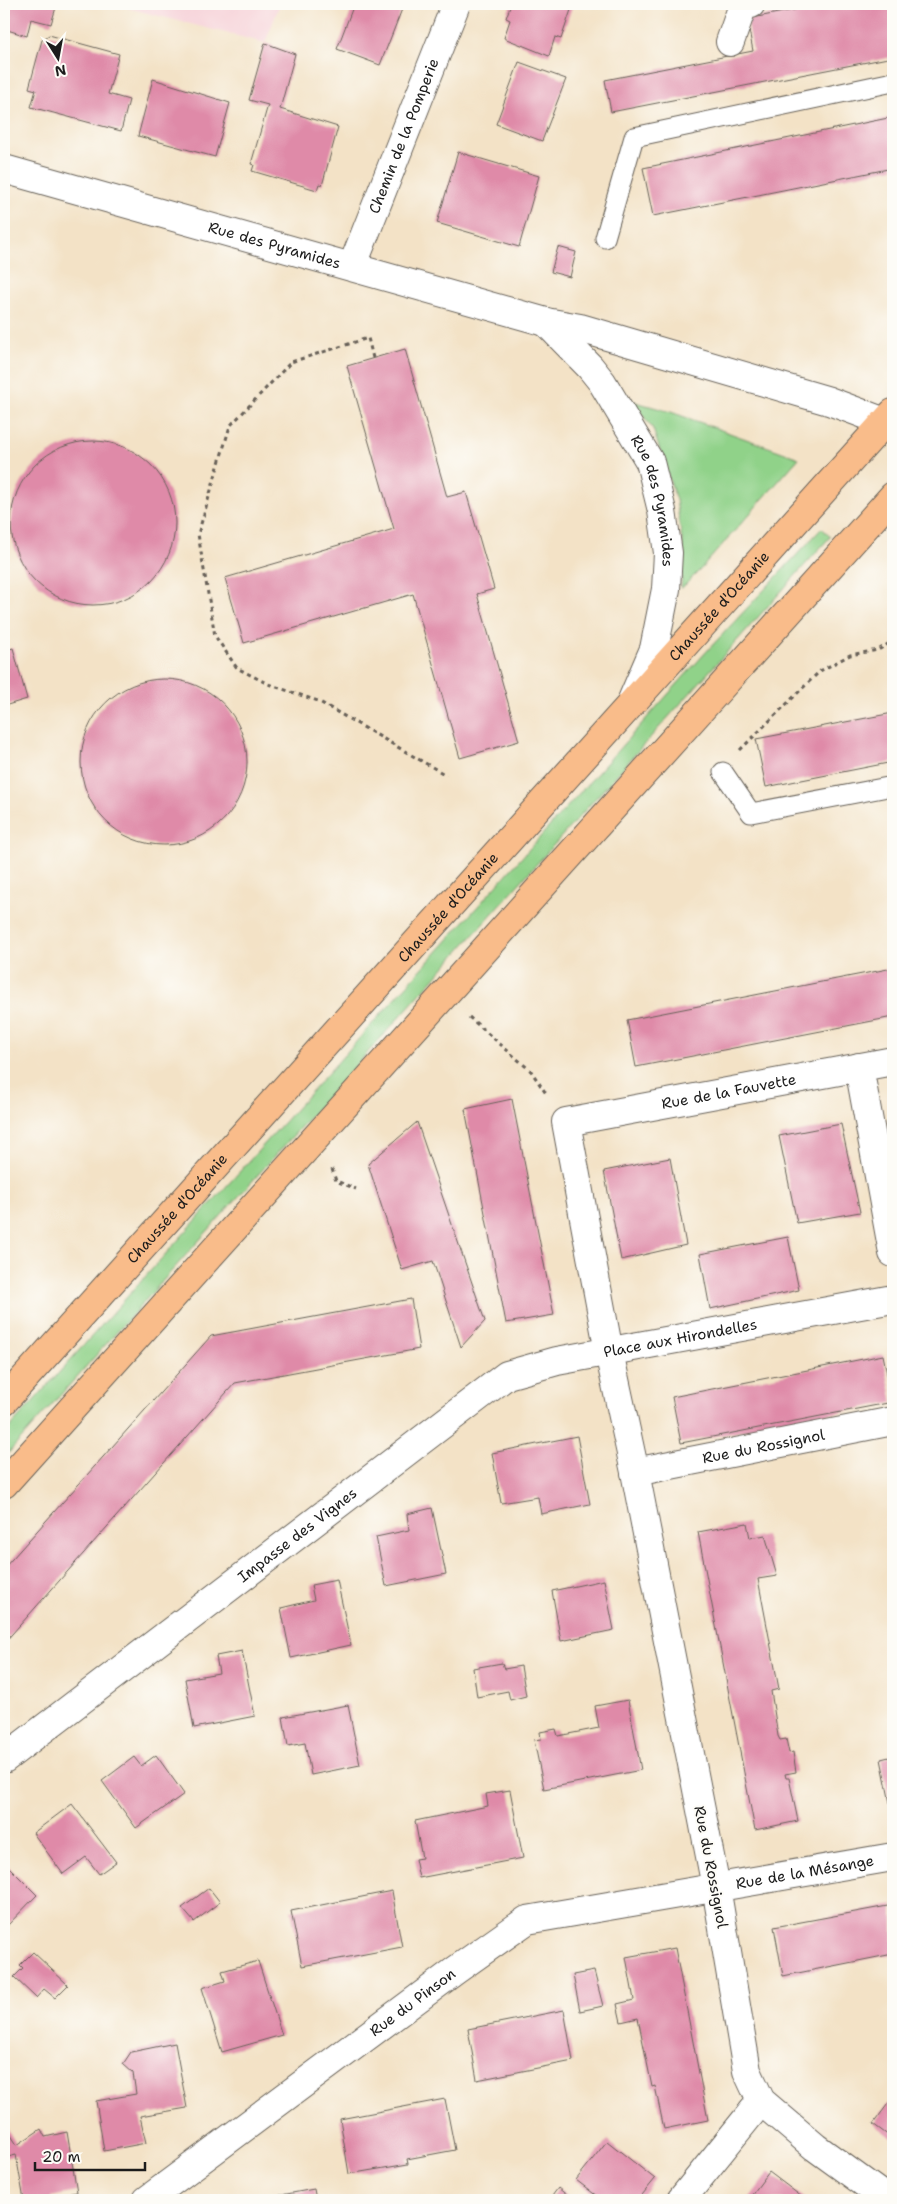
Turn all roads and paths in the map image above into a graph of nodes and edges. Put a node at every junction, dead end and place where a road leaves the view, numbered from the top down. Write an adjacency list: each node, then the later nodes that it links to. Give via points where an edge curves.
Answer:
1 (456, 4): 7 (street, Chemin de la Pomperie)
2 (751, 4): 3 (street, via 743,5)
3 (730, 42)
4 (893, 82): 6 (lane, via 634,137)
5 (4, 169): 7 (street, Rue des Pyramides)
6 (605, 238)
7 (352, 267): 8 (street, Rue des Pyramides)
8 (546, 322): 10 (street, Rue des Pyramides, via 580,328); 13 (street, Rue des Pyramides, via 602,382 650,462 662,511 668,553 664,598 654,649)
9 (373, 358): 15 (path, via 368,338 292,362 230,426 198,534 215,636 237,668 268,684 318,701)
10 (891, 420): 13 (main road, Chaussée d'Océanie)
11 (893, 496): 29 (main road)
12 (893, 641): 14 (path, via 878,650 850,655 820,671 747,742)
13 (630, 706): 26 (main road, Chaussée d'Océanie)
14 (723, 772): 16 (lane, via 751,813)
15 (446, 775)
16 (893, 786)
17 (464, 1012): 20 (path, via 531,1071)
18 (893, 1061): 19 (street, Rue de la Fauvette)
19 (858, 1067): 20 (street, Rue de la Fauvette); 23 (street)
20 (566, 1122): 25 (street, Place aux Hirondelles)
21 (330, 1162): 22 (path, via 336,1181)
22 (356, 1188)
23 (893, 1252)
24 (893, 1299): 25 (street, Place aux Hirondelles)
25 (609, 1352): 28 (street, Rue du Rossignol); 30 (street, Impasse des Vignes, via 557,1360 507,1375)
26 (4, 1402)
27 (893, 1421): 28 (street, Rue du Rossignol)
28 (635, 1472): 32 (street, Rue du Rossignol)
29 (4, 1484)
30 (4, 1758)
31 (893, 1857): 32 (street, Rue de la Mésange)
32 (716, 1887): 33 (street, Rue du Rossignol, via 747,2071); 34 (street, Rue du Pinson, via 527,1920)
33 (761, 2101): 35 (street); 36 (street, Rue du Rossignol, via 815,2147)
34 (147, 2200)
35 (681, 2200)
36 (888, 2200)

